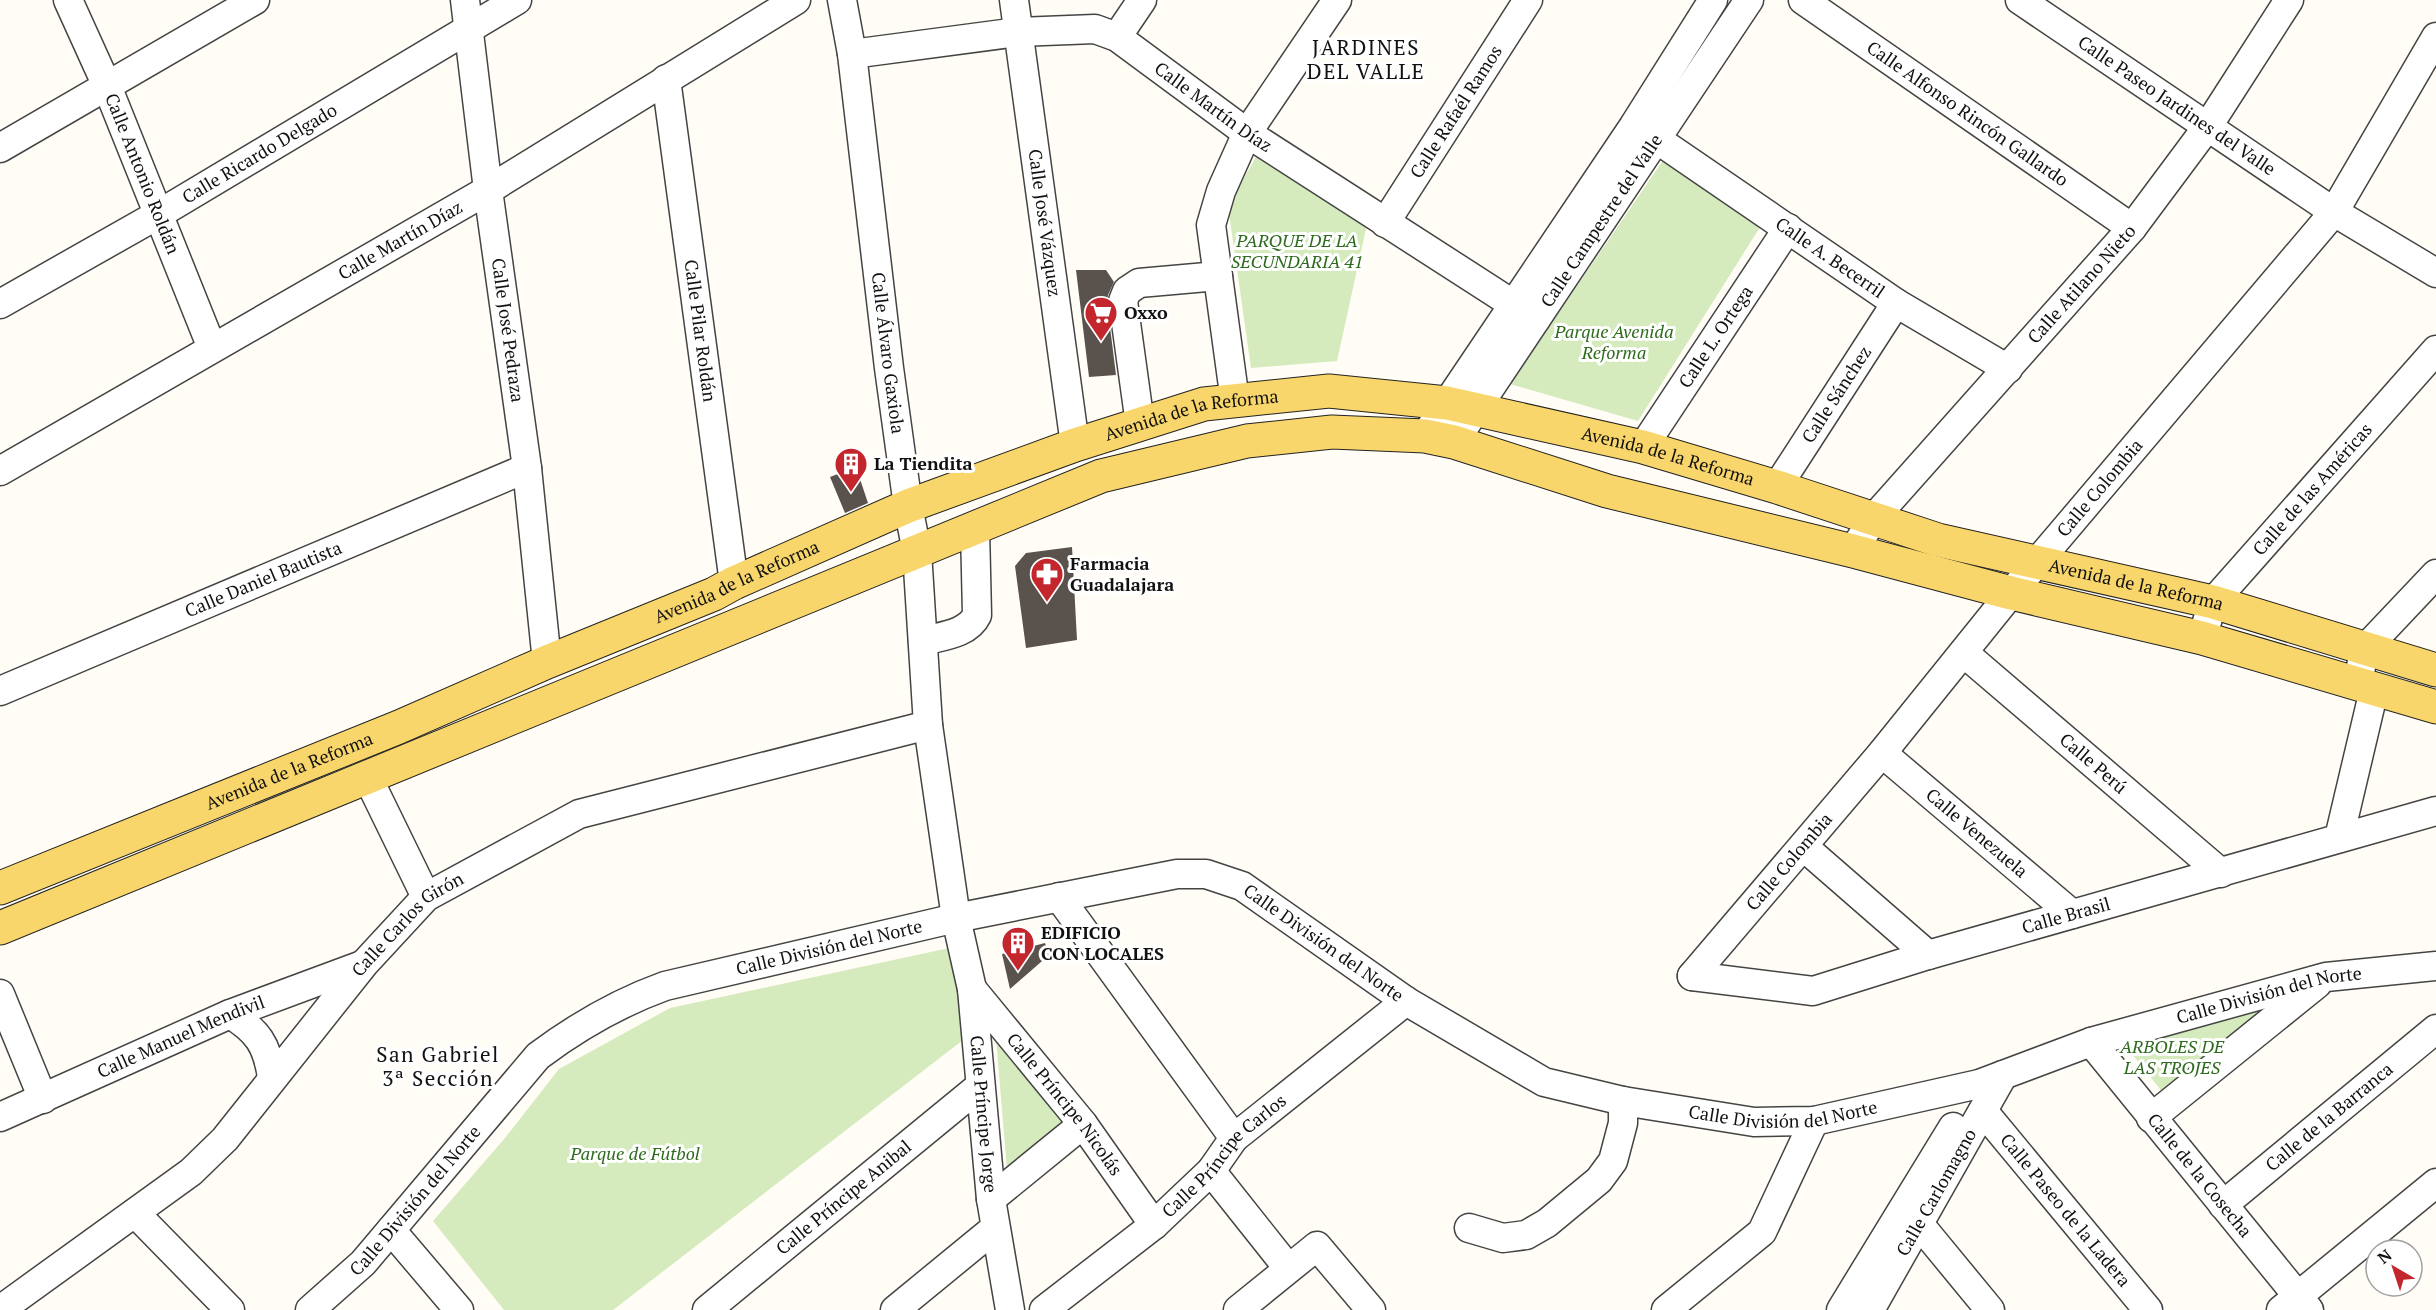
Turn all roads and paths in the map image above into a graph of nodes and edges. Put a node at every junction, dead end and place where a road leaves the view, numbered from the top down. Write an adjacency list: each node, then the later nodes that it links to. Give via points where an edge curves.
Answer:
1 (68, 0): 22 (street, Calle Antonio Roldán)
2 (255, 0): 22 (street)
3 (465, 0): 16 (street, Calle José Pedraza)
4 (517, 0): 16 (street, Calle Ricardo Delgado)
5 (796, 0): 21 (street, Calle Martín Díaz)
6 (842, 0): 20 (street, Calle Álvaro Gaxiola)
7 (1014, 0): 17 (street, Calle José Vázquez)
8 (1142, 0): 18 (street)
9 (1336, 0): 24 (street)
10 (1528, 0): 30 (street, Calle Rafaél Ramos)
11 (1713, 0): 37 (street, Calle Campestre del Valle)
12 (1749, 0): 25 (street, Calle Campestre del Valle)
13 (1803, 0): 32 (street, Calle Alfonso Rincón Gallardo)
14 (2020, 0): 23 (street, Calle Paseo Jardines del Valle)
15 (2285, 1): 23 (street, Calle Atilano Nieto)
16 (469, 29): 27 (street, Calle José Pedraza); 29 (street, Calle Ricardo Delgado)
17 (1018, 32): 18 (street, Calle Martín Díaz, via 1095,29); 20 (street, Calle Martín Díaz); 45 (street, Calle José Vázquez)
18 (1117, 37): 24 (street, Calle Martín Díaz)
19 (2436, 37): 28 (street, Calle Colombia)
20 (852, 54): 50 (street, Calle Álvaro Gaxiola)
21 (666, 79): 27 (street, Calle Martín Díaz); 57 (street, Calle Pilar Roldán)
22 (107, 86): 26 (street); 29 (street, Calle Antonio Roldán)
23 (2208, 126): 28 (street, Calle Paseo Jardines del Valle); 32 (street, Calle Atilano Nieto)
24 (1247, 133): 30 (street, Calle Martín Díaz); 34 (street, via 1221,191 1211,225)
25 (1655, 138): 31 (street, Calle A. Becerril); 37 (street, Calle Campestre del Valle)
26 (0, 148)
27 (488, 190): 38 (street, Calle Martín Díaz); 47 (street, Calle José Pedraza)
28 (2334, 212): 33 (street, Calle Paseo Jardines del Valle); 55 (street, Calle Colombia)
29 (159, 214): 36 (street, Calle Ricardo Delgado); 38 (street, Calle Antonio Roldán)
30 (1385, 223): 37 (street, Calle Martín Díaz)
31 (1788, 228): 35 (street, Calle A. Becerril); 46 (street, Calle L. Ortega)
32 (2132, 228): 40 (street, Calle Atilano Nieto)
33 (2436, 273)
34 (1218, 276): 41 (street); 43 (street, via 1139,283 1128,291 1123,301)
35 (1896, 303): 40 (street, Calle A. Becerril); 49 (street, Calle Sánchez)
36 (0, 304)
37 (1525, 312): 42 (street, Calle Campestre del Valle)
38 (212, 348): 48 (street, Calle Martín Díaz)
39 (2436, 350): 59 (street, Calle de las Américas)
40 (2008, 369): 51 (street, Calle Atilano Nieto)
41 (1235, 401): 42 (main road, Avenida de la Reforma, via 1329,391); 43 (main road, Avenida de la Reforma, via 1204,404)
42 (1462, 406): 44 (street, Calle Campestre del Valle); 46 (main road, Avenida de la Reforma)
43 (1140, 424): 45 (main road, Avenida de la Reforma)
44 (1440, 439): 52 (main road, Avenida de la Reforma, via 1332,432 1247,441 1101,476); 53 (main road, Avenida de la Reforma, via 1607,491)
45 (1075, 445): 50 (main road, Avenida de la Reforma)
46 (1643, 447): 49 (main road, Avenida de la Reforma)
47 (527, 468): 64 (street, Calle José Pedraza); 67 (street, Calle Daniel Bautista)
48 (0, 471)
49 (1777, 487): 51 (main road, Avenida de la Reforma)
50 (908, 506): 54 (street, Calle Álvaro Gaxiola); 57 (main road, Avenida de la Reforma)
51 (1873, 519): 53 (street, Calle Atilano Nieto); 55 (main road, Avenida de la Reforma)
52 (975, 529): 54 (main road, Avenida de la Reforma); 61 (street, via 976,615 972,624)
53 (1853, 551): 58 (main road, Avenida de la Reforma)
54 (917, 552): 61 (street, Calle Álvaro Gaxiola); 71 (main road, Avenida de la Reforma)
55 (2036, 564): 58 (street, Calle Colombia); 59 (main road, Avenida de la Reforma)
56 (2436, 574): 62 (street)
57 (734, 583): 64 (main road, Avenida de la Reforma)
58 (2011, 593): 60 (main road, Avenida de la Reforma); 63 (street, Calle Colombia)
59 (2213, 602): 60 (street, Calle de las Américas); 62 (main road, Avenida de la Reforma)
60 (2202, 638): 66 (main road, Avenida de la Reforma)
61 (923, 641): 69 (street, Calle Álvaro Gaxiola)
62 (2364, 650): 65 (main road, Avenida de la Reforma); 66 (street)
63 (1964, 653): 70 (street, Calle Colombia); 75 (street, Calle Perú)
64 (547, 662): 76 (main road, Avenida de la Reforma, via 399,727)
65 (2436, 670)
66 (2366, 687): 68 (main road, Avenida de la Reforma); 73 (street)
67 (0, 691)
68 (2436, 707)
69 (928, 725): 77 (street, Calle Carlos Girón, via 579,814); 80 (street, Calle Álvaro Gaxiola)
70 (1882, 753): 74 (street, Calle Colombia); 79 (street, Calle Venezuela)
71 (367, 776): 77 (street); 81 (main road, Avenida de la Reforma)
72 (2436, 811): 73 (street, Calle Brasil)
73 (2339, 838): 75 (street, Calle Brasil)
74 (1804, 847): 82 (street); 85 (street, Calle Colombia)
75 (2221, 873): 79 (street, Calle Brasil)
76 (0, 888)
77 (426, 897): 83 (street, Calle Carlos Girón)
78 (1059, 897): 80 (street, Calle División del Norte); 89 (street, Calle División del Norte, via 1177,874 1206,874 1242,886); 102 (street)
79 (2072, 914): 82 (street, Calle Brasil)
80 (956, 918): 87 (street, Calle Príncipe Jorge); 112 (street, Calle División del Norte, via 665,986 596,1017 538,1056)
81 (0, 928)
82 (1928, 955): 85 (street, Calle Brasil, via 1813,991)
83 (364, 964): 90 (street, Calle Manuel Mendivil); 93 (street, Calle Carlos Girón)
84 (2436, 966): 86 (street, Calle División del Norte)
85 (1692, 976)
86 (2326, 977): 92 (street, Calle División del Norte); 99 (street)
87 (972, 989): 94 (street, Calle Príncipe Jorge); 101 (street, Calle Príncipe Nicolás)
88 (0, 994): 96 (street)
89 (1406, 1001): 97 (street, Calle División del Norte, via 1544,1082); 102 (street, Calle Príncipe Carlos)
90 (230, 1014): 93 (street, via 260,1039); 96 (street, Calle Manuel Mendivil)
91 (2436, 1029): 106 (street, Calle de la Barranca)
92 (2091, 1042): 95 (street, Calle División del Norte); 99 (street, Calle de la Cosecha)
93 (272, 1077): 107 (street, Calle Carlos Girón, via 225,1139 200,1164)
94 (980, 1086): 105 (street, Calle Príncipe Jorge); 120 (street, Calle Príncipe Anibal)
95 (1988, 1090): 100 (street, Calle División del Norte); 108 (street, Calle Carlomagno); 129 (street, Calle Paseo de la Ladera)
96 (42, 1099): 98 (street, Calle Manuel Mendivil)
97 (1623, 1101): 100 (street, Calle División del Norte, via 1754,1122); 111 (street, via 1623,1124 1613,1161 1591,1187 1526,1235 1503,1238)
98 (0, 1117)
99 (2151, 1118): 106 (street, Calle de la Cosecha)
100 (1814, 1121): 125 (street, via 1762,1233)
101 (1083, 1124): 105 (street); 109 (street, Calle Príncipe Nicolás)
102 (1234, 1138): 103 (street, Calle Príncipe Carlos)
103 (1211, 1171): 109 (street, Calle Príncipe Carlos); 113 (street)
104 (2436, 1183): 114 (street)
105 (991, 1199): 110 (street, Calle Príncipe Jorge)
106 (2223, 1205): 114 (street, Calle de la Cosecha)
107 (135, 1213): 116 (street, Calle Carlos Girón); 117 (street)
108 (1908, 1221): 126 (street, Calle Carlomagno); 127 (street, Calle Carlomagno); 128 (street)
109 (1154, 1225): 123 (street, Calle Príncipe Carlos)
110 (994, 1228): 121 (street); 122 (street, Calle Príncipe Jorge)
111 (1469, 1228)
112 (391, 1230): 118 (street, Calle División del Norte, via 363,1263); 119 (street)
113 (1288, 1268): 115 (street); 124 (street, via 1317,1246)
114 (2295, 1305)
115 (1244, 1308)
116 (0, 1310)
117 (230, 1310)
118 (310, 1310)
119 (459, 1310)
120 (707, 1310)
121 (895, 1310)
122 (1010, 1310)
123 (1044, 1310)
124 (1371, 1310)
125 (1666, 1310)
126 (1840, 1310)
127 (1870, 1310)
128 (1990, 1310)
129 (2148, 1310)

